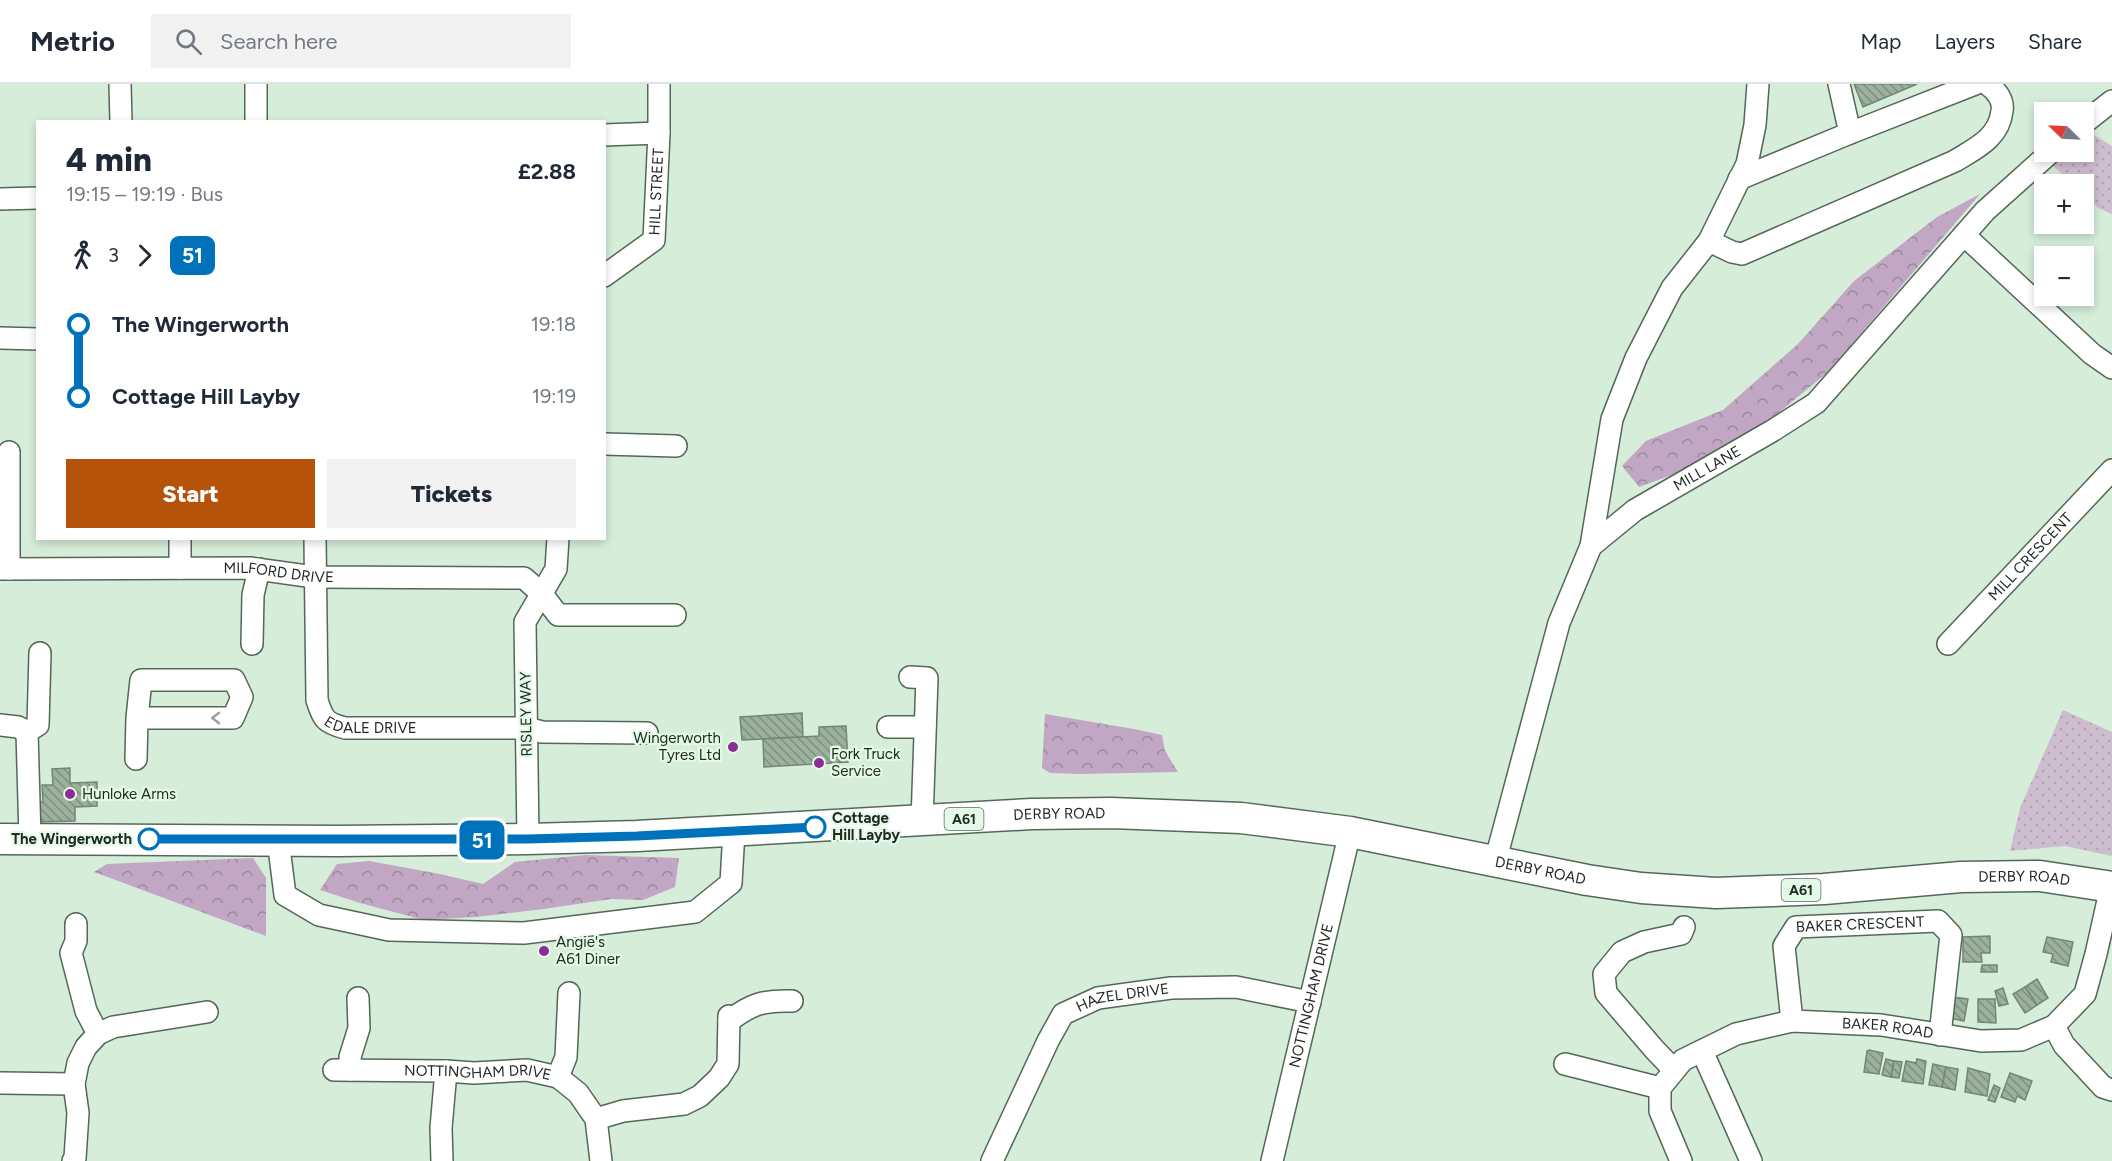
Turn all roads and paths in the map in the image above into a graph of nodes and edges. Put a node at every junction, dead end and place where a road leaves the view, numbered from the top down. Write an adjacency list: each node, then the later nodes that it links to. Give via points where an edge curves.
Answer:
1 (120, 84): 10 (street)
2 (256, 84): 11 (street)
3 (658, 84): 12 (street, HILL STREET)
4 (1758, 84): 16 (street, via 1755,125 1747,164)
5 (1839, 84): 13 (street)
6 (1975, 84): 13 (street)
7 (1987, 84): 20 (street, via 2003,106 1998,129 1955,161 1742,254)
8 (2112, 101): 9 (street)
9 (2094, 115)
10 (121, 120)
11 (256, 120)
12 (659, 133): 14 (street); 21 (street, HILL STREET, via 654,240)
13 (1850, 133): 16 (street)
14 (606, 135)
15 (2040, 162): 19 (street, MILL LANE)
16 (1739, 179): 20 (street)
17 (36, 198): 18 (street)
18 (0, 199)
19 (1964, 235): 24 (street); 32 (street, MILL LANE, via 1816,403 1635,510)
20 (1709, 241): 32 (street, via 1672,288 1636,358 1612,419)
21 (606, 275)
22 (0, 338): 23 (street)
23 (36, 339)
24 (2112, 368)
25 (611, 444): 26 (street)
26 (676, 446)
27 (9, 452): 34 (street, MILFORD DRIVE)
28 (2112, 470): 40 (street, MILL CRESCENT)
29 (180, 540): 33 (street)
30 (315, 540): 36 (street)
31 (558, 540): 37 (street, RISLEY WAY, via 556,569)
32 (1591, 546): 58 (street, MILL LANE, via 1559,623)
33 (180, 568): 34 (street, MILFORD DRIVE); 35 (street, MILFORD DRIVE)
34 (4, 569)
35 (259, 569): 36 (street, MILFORD DRIVE); 39 (street, via 253,595)
36 (314, 577): 37 (street, MILFORD DRIVE, via 524,578); 47 (street, EDALE DRIVE, via 316,700 330,724 345,728)
37 (542, 594): 38 (street, MILFORD DRIVE, via 558,615); 47 (street, RISLEY WAY, via 525,622)
38 (675, 615)
39 (252, 644)
40 (1948, 644)
41 (40, 652): 48 (street, via 38,725)
42 (910, 677): 46 (street, via 927,678)
43 (137, 718): 43 (street, one-way to 43, via 141,680 234,680 242,697 233,718); 50 (street)
44 (0, 724): 48 (street)
45 (888, 727): 46 (street)
46 (926, 727): 51 (street)
47 (526, 728): 49 (street, via 542,732); 56 (street, RISLEY WAY)
48 (27, 732): 54 (street)
49 (646, 733)
50 (136, 759)
51 (922, 821): 52 (highway, DERBY ROAD / A61); 53 (highway, DERBY ROAD / A61, via 1111,813 1241,818)
52 (734, 831): 56 (highway, DERBY ROAD / A61); 57 (street, via 732,883 695,912 524,933 389,930 319,915 285,895)
53 (1350, 832): 58 (highway, DERBY ROAD / A61); 65 (street, NOTTINGHAM DRIVE)
54 (30, 838): 55 (highway, DERBY ROAD / A61); 57 (highway, DERBY ROAD / A61)
55 (0, 839)
56 (528, 839): 57 (highway, DERBY ROAD / A61)
57 (278, 840)
58 (1495, 862): 59 (highway, DERBY ROAD / A61, via 1630,886 1716,893 2040,876)
59 (2111, 887): 68 (street, BAKER ROAD, via 2085,994)
60 (76, 924): 69 (street, via 71,953 86,1011)
61 (1684, 927): 73 (street, via 1681,934 1644,942 1622,952 1604,974 1606,993)
62 (569, 993): 75 (street, via 566,1057)
63 (358, 998): 74 (street, NOTTINGHAM DRIVE, via 359,1028 343,1070)
64 (792, 1001): 80 (street, via 758,1003 729,1018 728,1064 700,1096 684,1104 623,1111)
65 (1311, 1002): 84 (street, HAZEL DRIVE, via 1236,987 1171,988 1098,998 1063,1014); 85 (street, NOTTINGHAM DRIVE)
66 (207, 1012): 69 (street, via 124,1025)
67 (1792, 1021): 70 (street, BAKER ROAD, via 1881,1025); 70 (street, BAKER CRESCENT, via 1784,945 1796,927 1938,921 1951,935); 71 (street, BAKER ROAD, via 1736,1035)
68 (2054, 1026): 70 (street, BAKER ROAD, via 2021,1040 1982,1041); 79 (street, via 2064,1045 2103,1087)
69 (98, 1034): 77 (street, via 78,1063)
70 (1940, 1035)
71 (1702, 1051): 73 (street, BAKER ROAD, via 1683,1060); 87 (street)
72 (1565, 1064): 78 (street)
73 (1674, 1070): 78 (street, BAKER ROAD)
74 (446, 1071): 75 (street, NOTTINGHAM DRIVE, via 527,1070); 82 (street)
75 (558, 1077): 80 (street, NOTTINGHAM DRIVE, via 578,1093)
76 (0, 1083): 77 (street)
77 (74, 1084): 81 (street)
78 (1660, 1088): 86 (street, via 1660,1111)
79 (2112, 1090)
80 (596, 1119): 83 (street, NOTTINGHAM DRIVE)
81 (79, 1160)
82 (442, 1161)
83 (601, 1161)
84 (992, 1161)
85 (1272, 1161)
86 (1681, 1161)
87 (1751, 1161)

